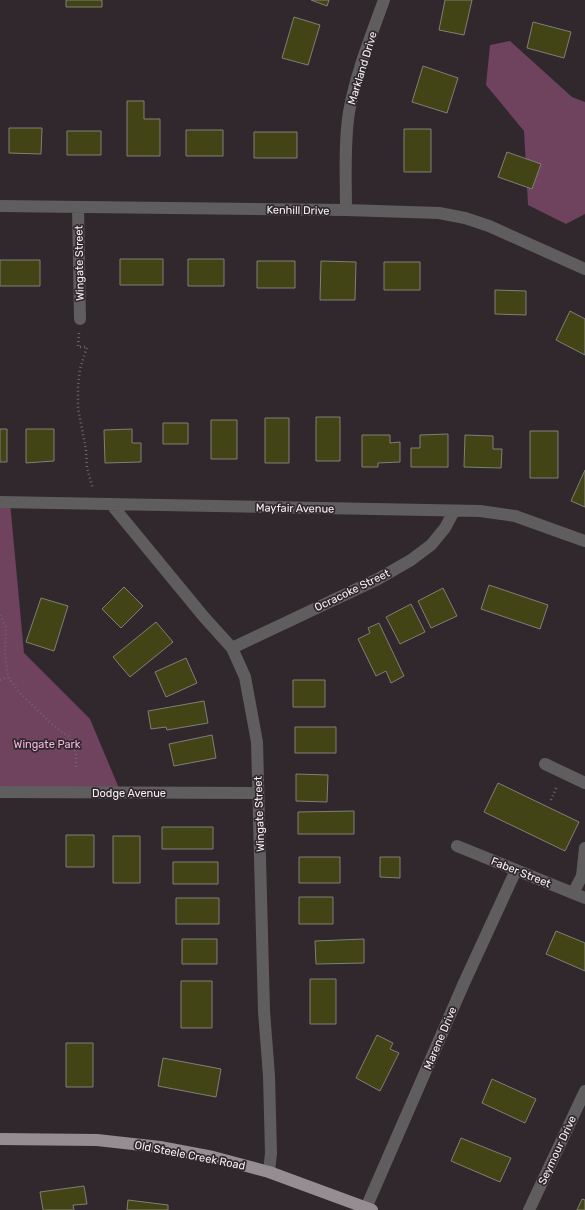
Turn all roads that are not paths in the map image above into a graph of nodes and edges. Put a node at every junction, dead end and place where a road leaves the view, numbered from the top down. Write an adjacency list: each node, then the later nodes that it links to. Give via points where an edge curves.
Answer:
1 (384, 0): 4 (street, Markland Drive, via 365,51 349,113)
2 (0, 206): 3 (street, Kenhill Drive)
3 (78, 207): 4 (street, Kenhill Drive); 6 (street, Wingate Street)
4 (346, 210): 5 (street, Kenhill Drive, via 438,213 465,218 489,226)
5 (585, 269)
6 (80, 319)
7 (0, 502): 8 (street, Mayfair Avenue)
8 (111, 504): 9 (street, Mayfair Avenue); 11 (street, Wingate Street, via 204,618)
9 (454, 511): 10 (street, Mayfair Avenue, via 480,511 515,516); 11 (street, Ocracoke Street, via 432,545 411,560 378,579)
10 (585, 541)
11 (232, 648): 15 (street, Wingate Street, via 245,677 257,742)
12 (545, 764): 13 (street)
13 (585, 783)
14 (0, 792): 15 (street, Dodge Avenue)
15 (258, 793): 23 (street, Wingate Street, via 264,1011 269,1076)
16 (457, 846): 18 (street, Faber Street)
17 (585, 848): 19 (street, via 582,876)
18 (516, 870): 19 (street, Faber Street); 24 (street, Marene Drive, via 464,983)
19 (573, 893): 20 (street, Faber Street)
20 (585, 898)
21 (585, 1091): 25 (street, Seymour Drive)
22 (0, 1139): 23 (main road, Old Steele Creek Road, via 97,1140 152,1146)
23 (269, 1172): 24 (main road, Old Steele Creek Road)
24 (369, 1209)
25 (529, 1210)

